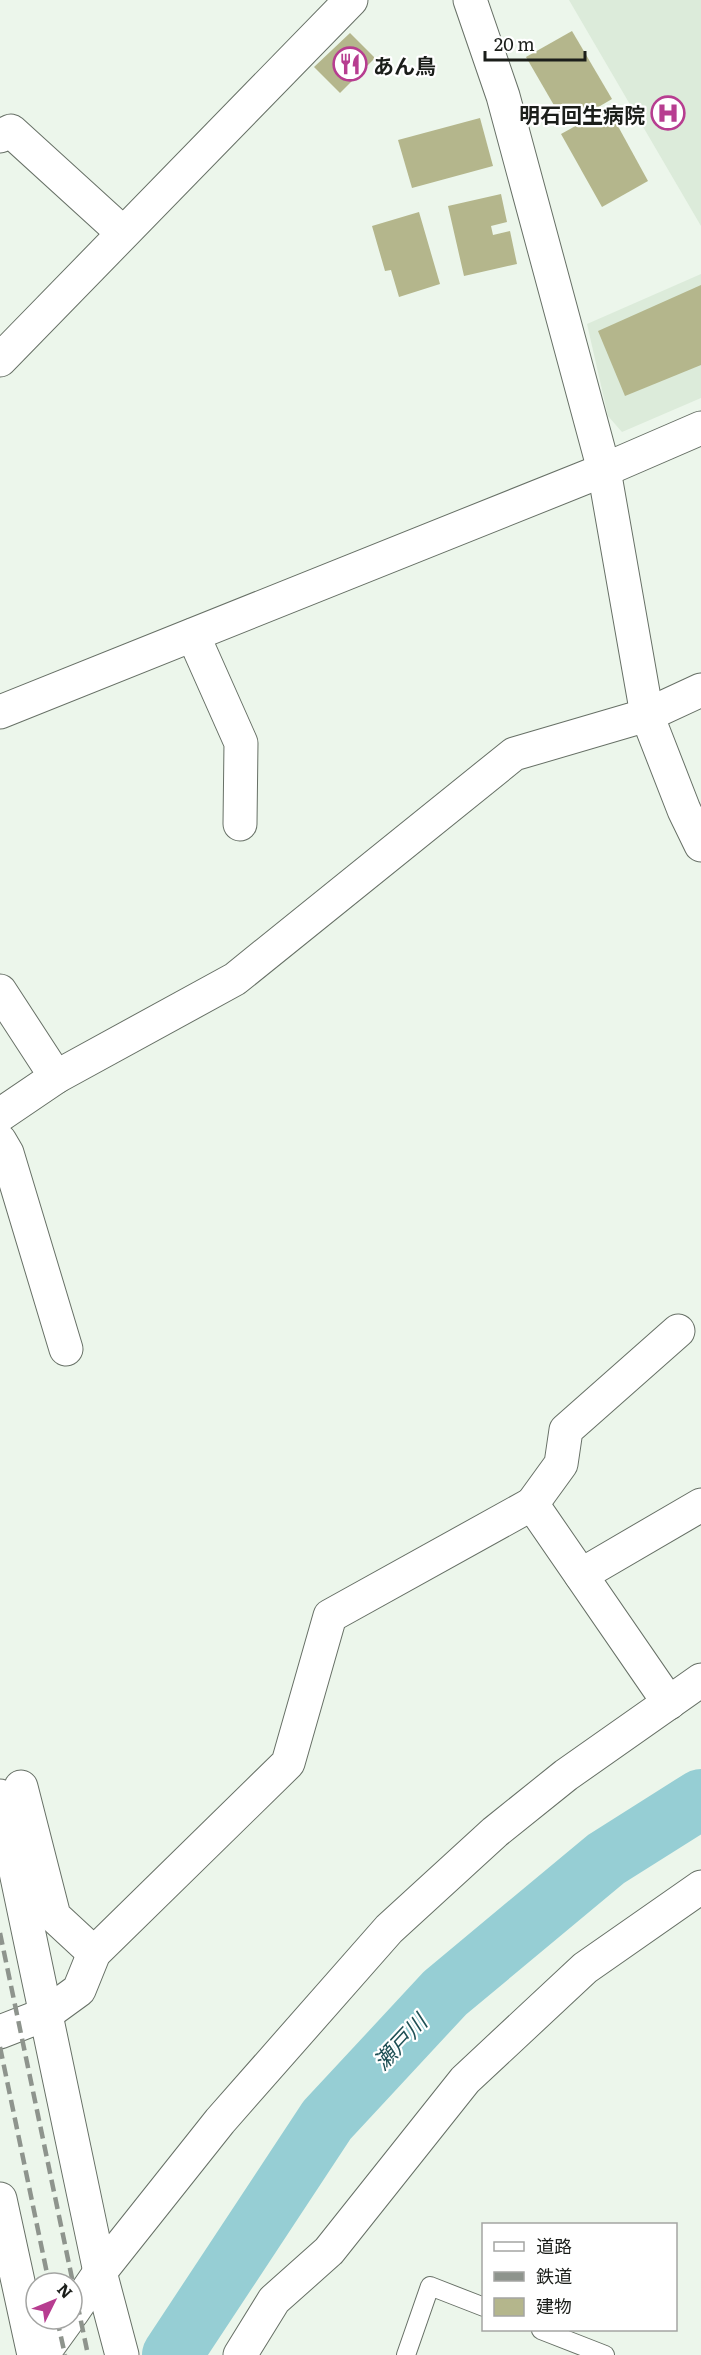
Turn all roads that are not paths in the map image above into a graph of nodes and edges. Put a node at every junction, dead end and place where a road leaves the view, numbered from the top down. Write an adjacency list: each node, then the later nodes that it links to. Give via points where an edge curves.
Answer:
1 (351, 0): 4 (street)
2 (470, 0): 7 (street, via 503,96)
3 (0, 136): 4 (street, via 11,131)
4 (123, 233): 5 (street)
5 (0, 360)
6 (701, 428): 7 (street)
7 (604, 470): 8 (street); 11 (street)
8 (193, 635): 10 (street); 12 (street, via 241,743)
9 (701, 690): 11 (street)
10 (0, 712)
11 (647, 715): 13 (street); 15 (street, via 514,754 235,979)
12 (240, 824)
13 (701, 845)
14 (0, 991): 15 (street)
15 (56, 1077): 16 (street)
16 (0, 1115)
17 (0, 1141): 19 (street, via 8,1153)
18 (678, 1331): 20 (street, via 566,1430 561,1464)
19 (66, 1349)
20 (532, 1504): 22 (street); 27 (street, via 330,1616 288,1763)
21 (701, 1504): 22 (street)
22 (581, 1575): 24 (street)
23 (701, 1680): 24 (street)
24 (669, 1702): 31 (street, via 566,1775 495,1832 389,1929 220,2121)
25 (11, 1791): 27 (street, via 54,1916); 28 (street)
26 (701, 1887): 39 (street, via 585,1968 465,2080 329,2252 274,2300)
27 (94, 1953): 28 (street, via 79,1990)
28 (46, 2014): 29 (street); 31 (street)
29 (0, 2032)
30 (0, 2199): 36 (street)
31 (100, 2272): 32 (street); 38 (street)
32 (84, 2295)
33 (482, 2307): 40 (lane, via 430,2286)
34 (59, 2331): 37 (street)
35 (544, 2331): 41 (lane)
36 (34, 2355)
37 (42, 2355)
38 (122, 2355)
39 (240, 2355)
40 (406, 2355)
41 (605, 2355)

